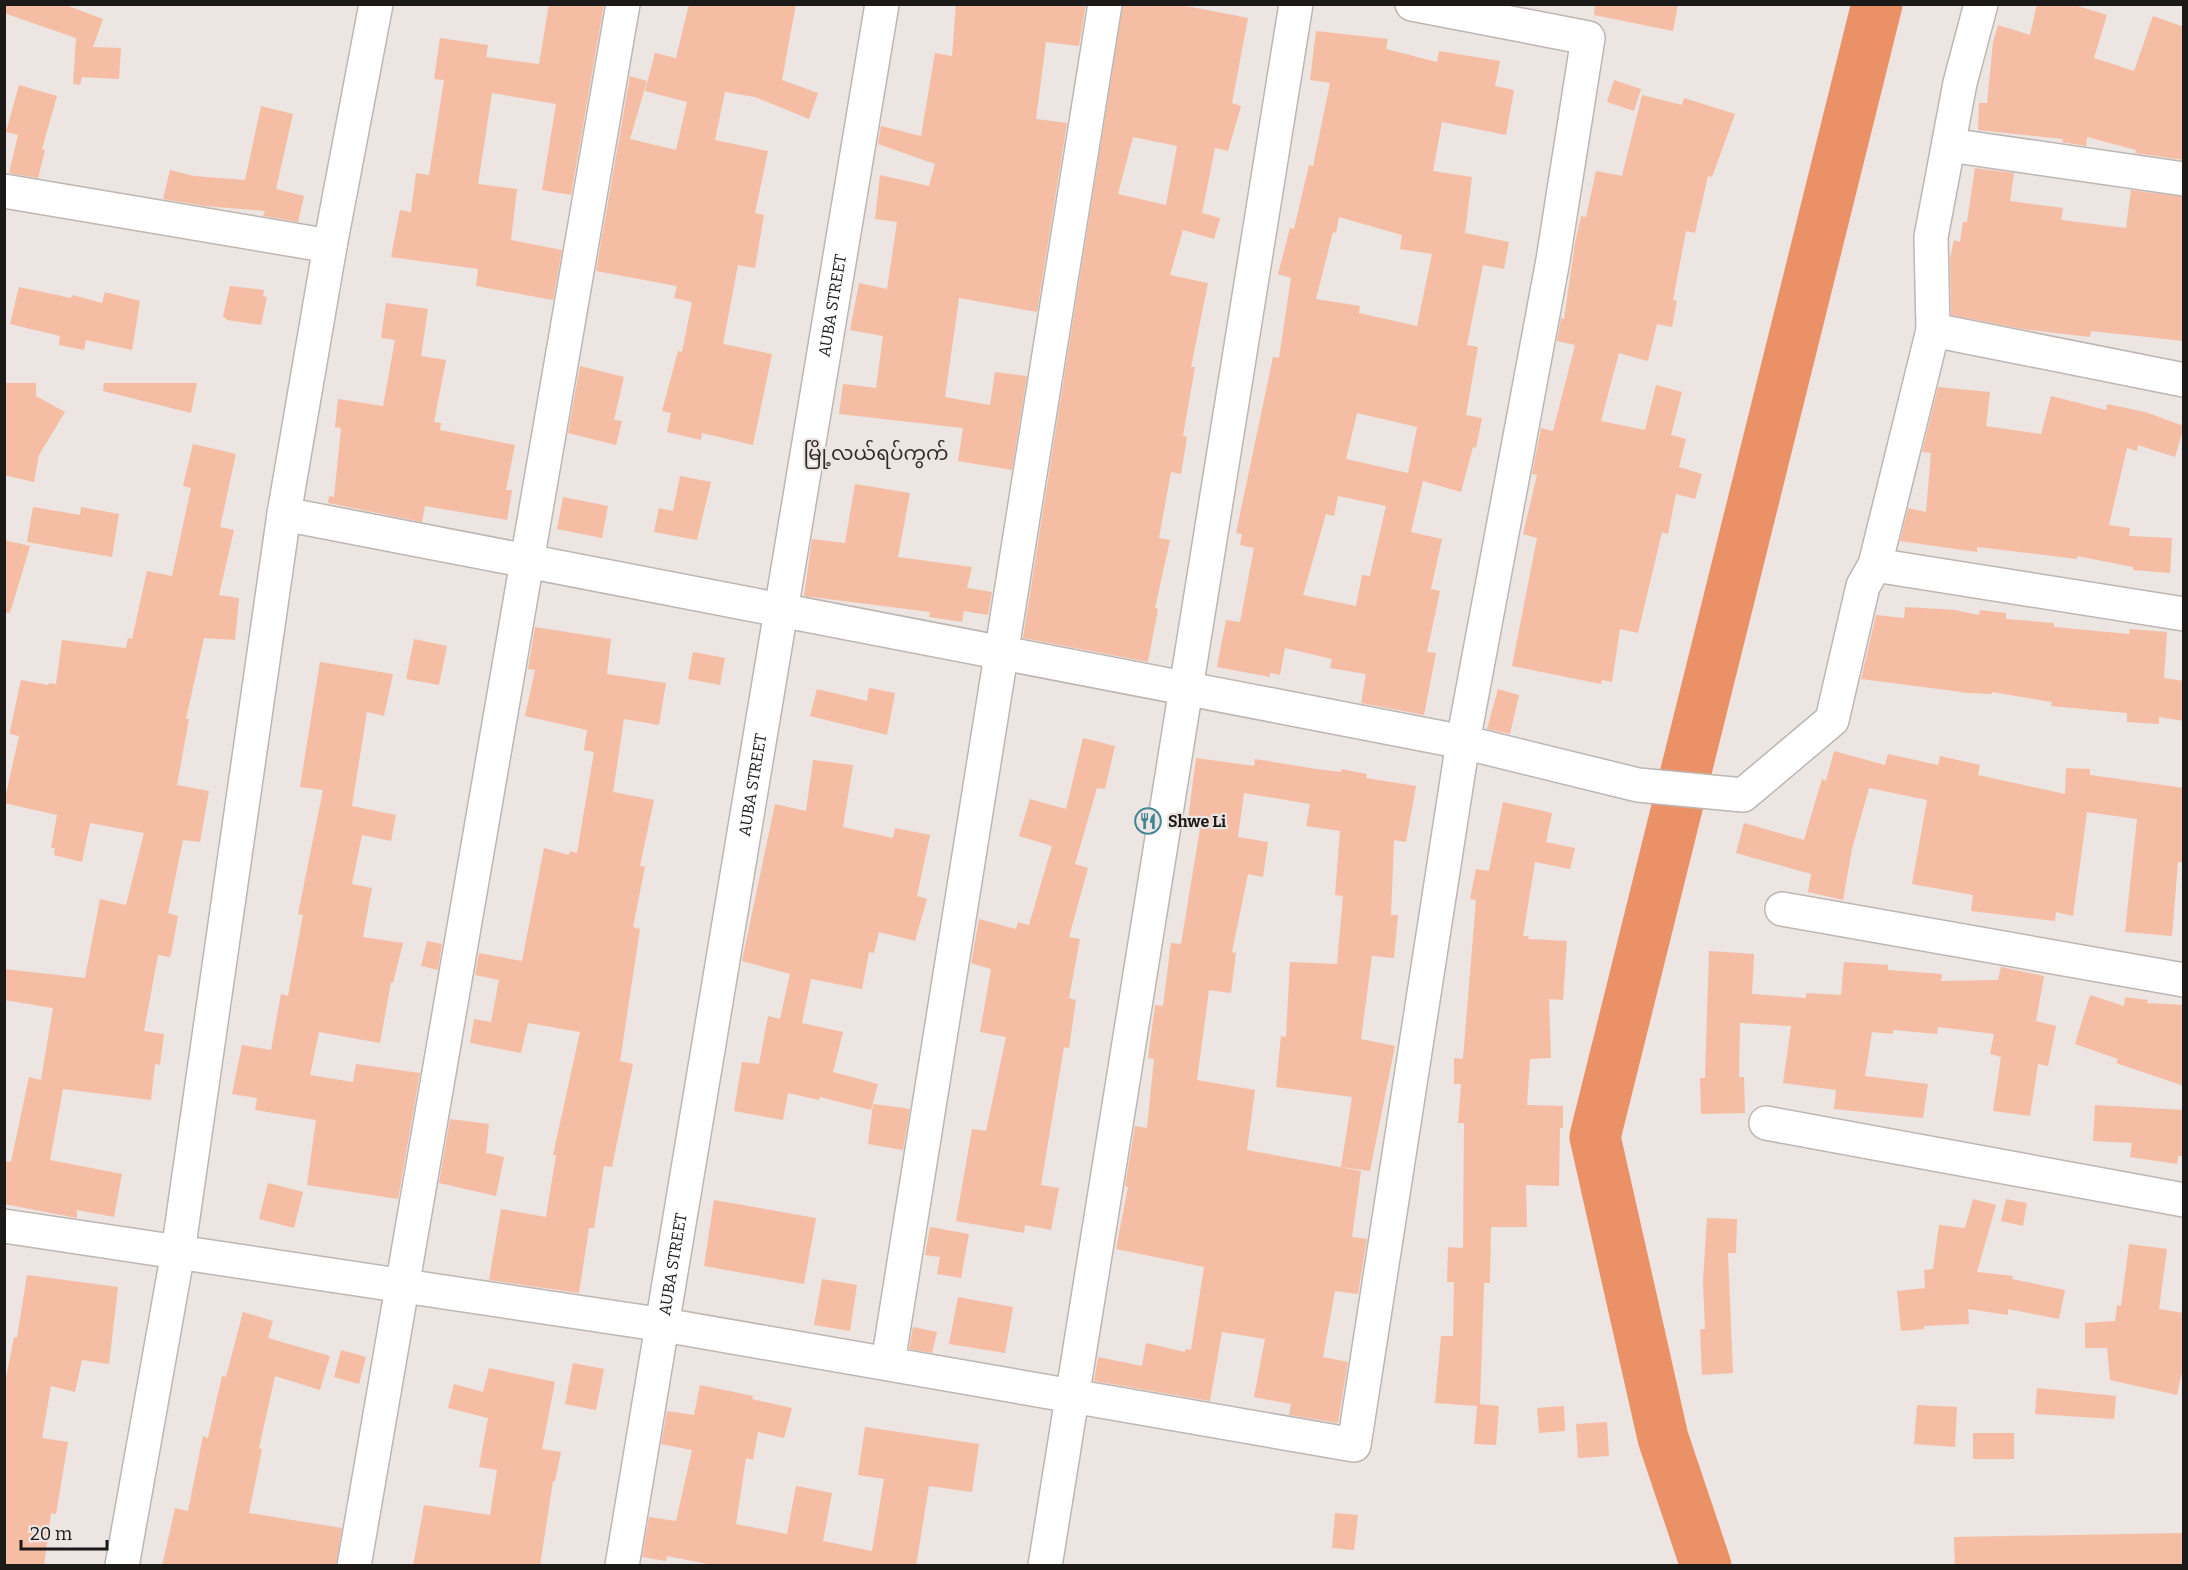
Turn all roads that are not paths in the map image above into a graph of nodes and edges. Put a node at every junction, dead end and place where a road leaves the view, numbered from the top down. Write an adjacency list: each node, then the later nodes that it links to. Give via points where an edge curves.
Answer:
1 (376, 4): 11 (street)
2 (622, 4): 15 (street)
3 (882, 4): 17 (street, AUBA STREET)
4 (1105, 4): 19 (street)
5 (1296, 4): 20 (street)
6 (1412, 4): 21 (street, via 1587,38 1553,260)
7 (1981, 4): 8 (street)
8 (1948, 145): 9 (street); 12 (street, via 1931,237)
9 (2184, 178)
10 (4, 191): 11 (street)
11 (330, 246): 14 (street)
12 (1933, 330): 13 (street); 16 (street)
13 (2184, 380)
14 (284, 514): 15 (street); 27 (street)
15 (527, 560): 17 (street); 28 (street)
16 (1875, 565): 18 (street); 21 (street, via 1863,586 1832,720 1743,795 1638,785)
17 (782, 609): 19 (street); 29 (street, AUBA STREET)
18 (2184, 614)
19 (1002, 652): 20 (street); 30 (street)
20 (1187, 688): 21 (street); 31 (street)
21 (1463, 742): 31 (street, via 1354,1445)
22 (1782, 909): 23 (street)
23 (2184, 980)
24 (1766, 1123): 25 (street)
25 (2184, 1200)
26 (4, 1226): 27 (street)
27 (178, 1252): 28 (street); 32 (street)
28 (402, 1286): 29 (street); 33 (street)
29 (664, 1325): 30 (street); 34 (street, AUBA STREET)
30 (888, 1364): 31 (street)
31 (1074, 1395): 35 (street)
32 (122, 1566)
33 (354, 1566)
34 (622, 1566)
35 (1045, 1566)

